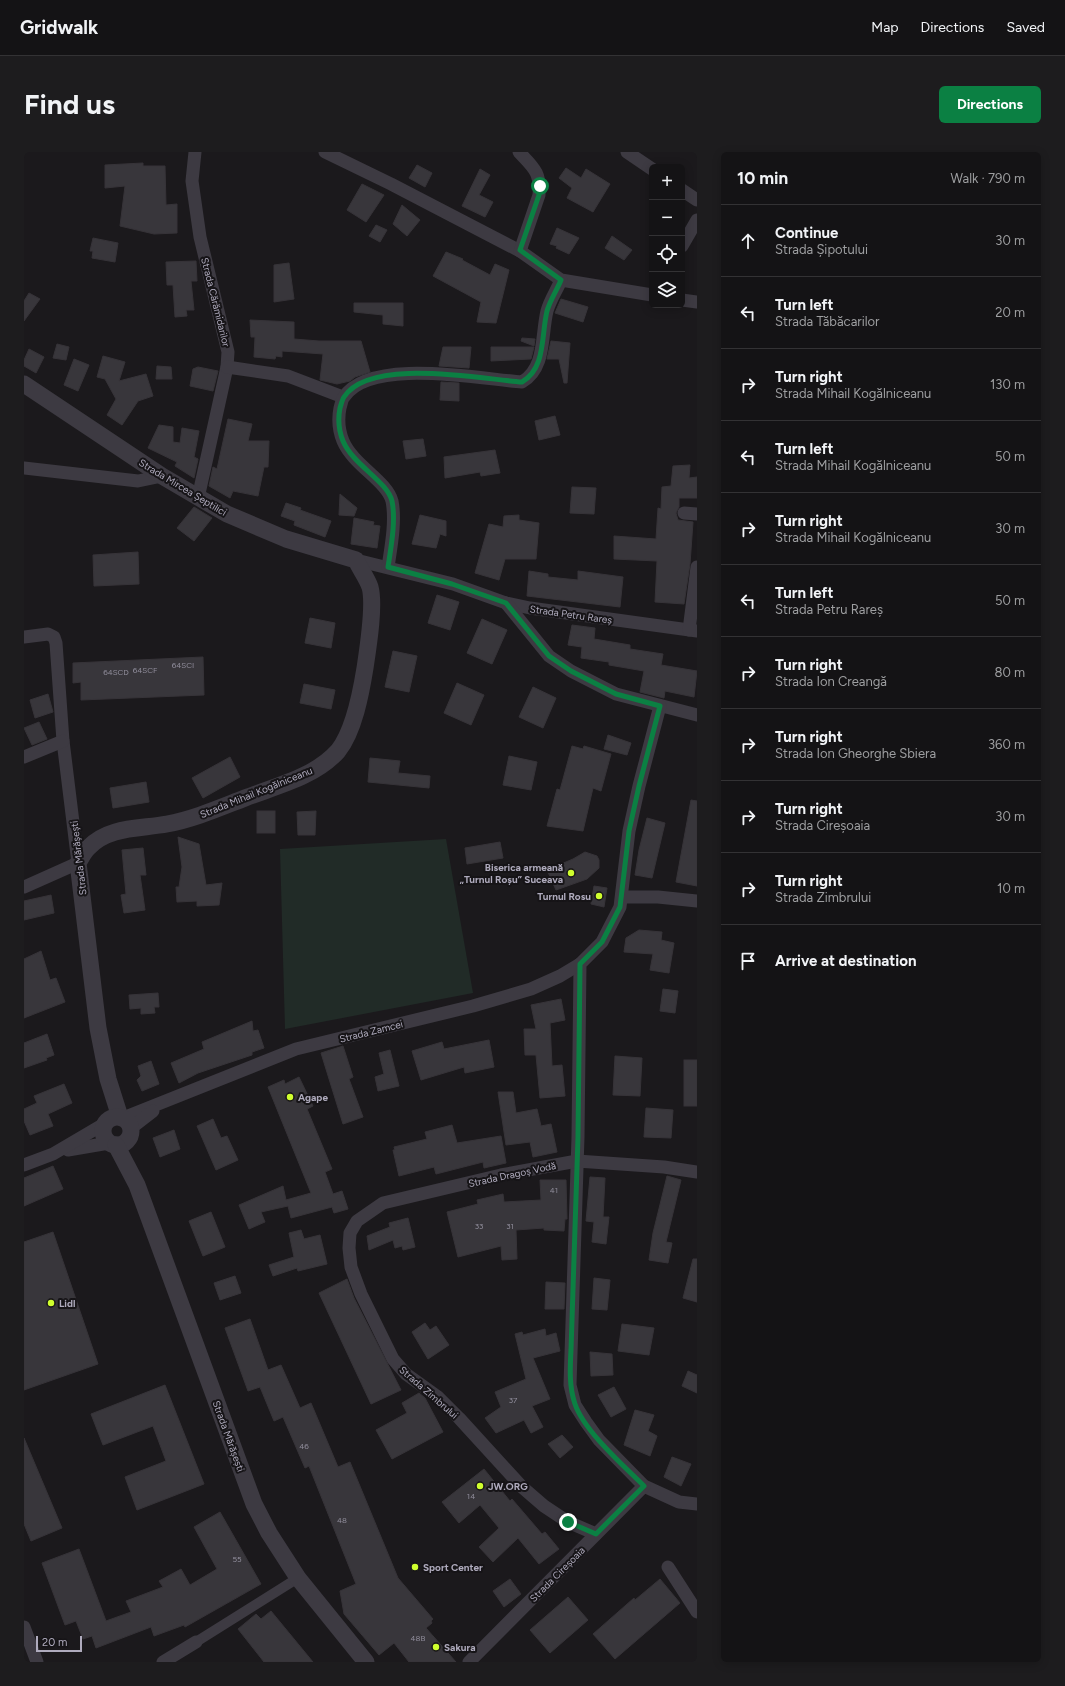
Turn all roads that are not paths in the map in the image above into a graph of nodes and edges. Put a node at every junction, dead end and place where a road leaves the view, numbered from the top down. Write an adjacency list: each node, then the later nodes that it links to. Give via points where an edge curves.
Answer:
1 (195, 152): 15 (street, Strada Cărămidarilor, via 192,182 200,237 228,352)
2 (325, 152): 10 (street)
3 (519, 152): 10 (street, via 535,169 540,186)
4 (627, 152): 5 (street)
5 (649, 167)
6 (685, 192): 7 (street)
7 (697, 200)
8 (697, 220): 9 (street)
9 (685, 241)
10 (520, 250): 11 (street)
11 (561, 280): 12 (street); 17 (street, via 547,310 540,360 533,374 522,382 434,373 383,376 357,385)
12 (649, 295)
13 (685, 300): 14 (street)
14 (697, 302)
15 (226, 367): 17 (street, via 288,376); 20 (street, Strada Cărămidarilor)
16 (24, 384): 19 (street, Strada Mircea Șeptilici)
17 (343, 397): 24 (street, via 338,417 343,440 352,457 387,490 392,501 393,531)
18 (24, 468): 19 (street, via 138,481)
19 (162, 476): 20 (street, Strada Mircea Șeptilici)
20 (198, 498): 23 (street, Strada Mircea Șeptilici, via 286,539)
21 (684, 513): 22 (street)
22 (697, 514)
23 (356, 560): 24 (street, Strada Petru Rareș); 33 (street, Strada Mihail Kogălniceanu, via 370,586 372,598 368,643 353,720 348,736 338,750 323,765 309,773 198,816 169,824 107,834 87,848)
24 (388, 567): 26 (street, Strada Petru Rareș, via 452,584)
25 (697, 567): 27 (street)
26 (506, 603): 27 (street, Strada Petru Rareș); 29 (street, via 549,656 571,671 616,694)
27 (693, 631)
28 (24, 637): 31 (street, Strada Mărășești, via 42,634 54,637 57,648)
29 (660, 706): 30 (street); 35 (street, Strada Zamcei, via 629,831)
30 (697, 716)
31 (63, 742): 32 (street); 33 (street, Strada Mărășești)
32 (24, 757)
33 (78, 863): 34 (street); 38 (street, Strada Mărășești, via 95,1005)
34 (24, 887)
35 (622, 897): 36 (street, via 658,897); 37 (street, Strada Zamcei, via 620,907 602,942)
36 (697, 902)
37 (580, 964): 38 (street, Strada Zamcei, via 531,989 473,1006 296,1049 164,1102); 40 (street)
38 (117, 1129): 39 (street, Strada Zamcei); 39 (street, Strada Zamcei); 48 (street, Strada Mărășești, via 254,1504 272,1539)
39 (53, 1154): 41 (street, Strada Zamcei)
40 (577, 1161): 42 (street, Strada Dragoș Vodă); 43 (street, Strada Dragoș Vodă, via 501,1175 383,1203); 44 (street, via 570,1385 575,1405 599,1440)
41 (24, 1166)
42 (697, 1172)
43 (357, 1221): 46 (street, Strada Zimbrului, via 350,1233 351,1267 393,1360 406,1374 438,1397 522,1487 544,1506 568,1522)
44 (644, 1486): 45 (street, via 679,1502); 46 (street, Strada Cireșoaia)
45 (697, 1504)
46 (596, 1534): 55 (street, Strada Cireșoaia)
47 (668, 1567): 49 (street)
48 (298, 1578): 51 (street); 54 (street, Strada Mărășești)
49 (697, 1612)
50 (24, 1627): 52 (street)
51 (196, 1642): 53 (street)
52 (37, 1662)
53 (163, 1662)
54 (366, 1662)
55 (469, 1662)

